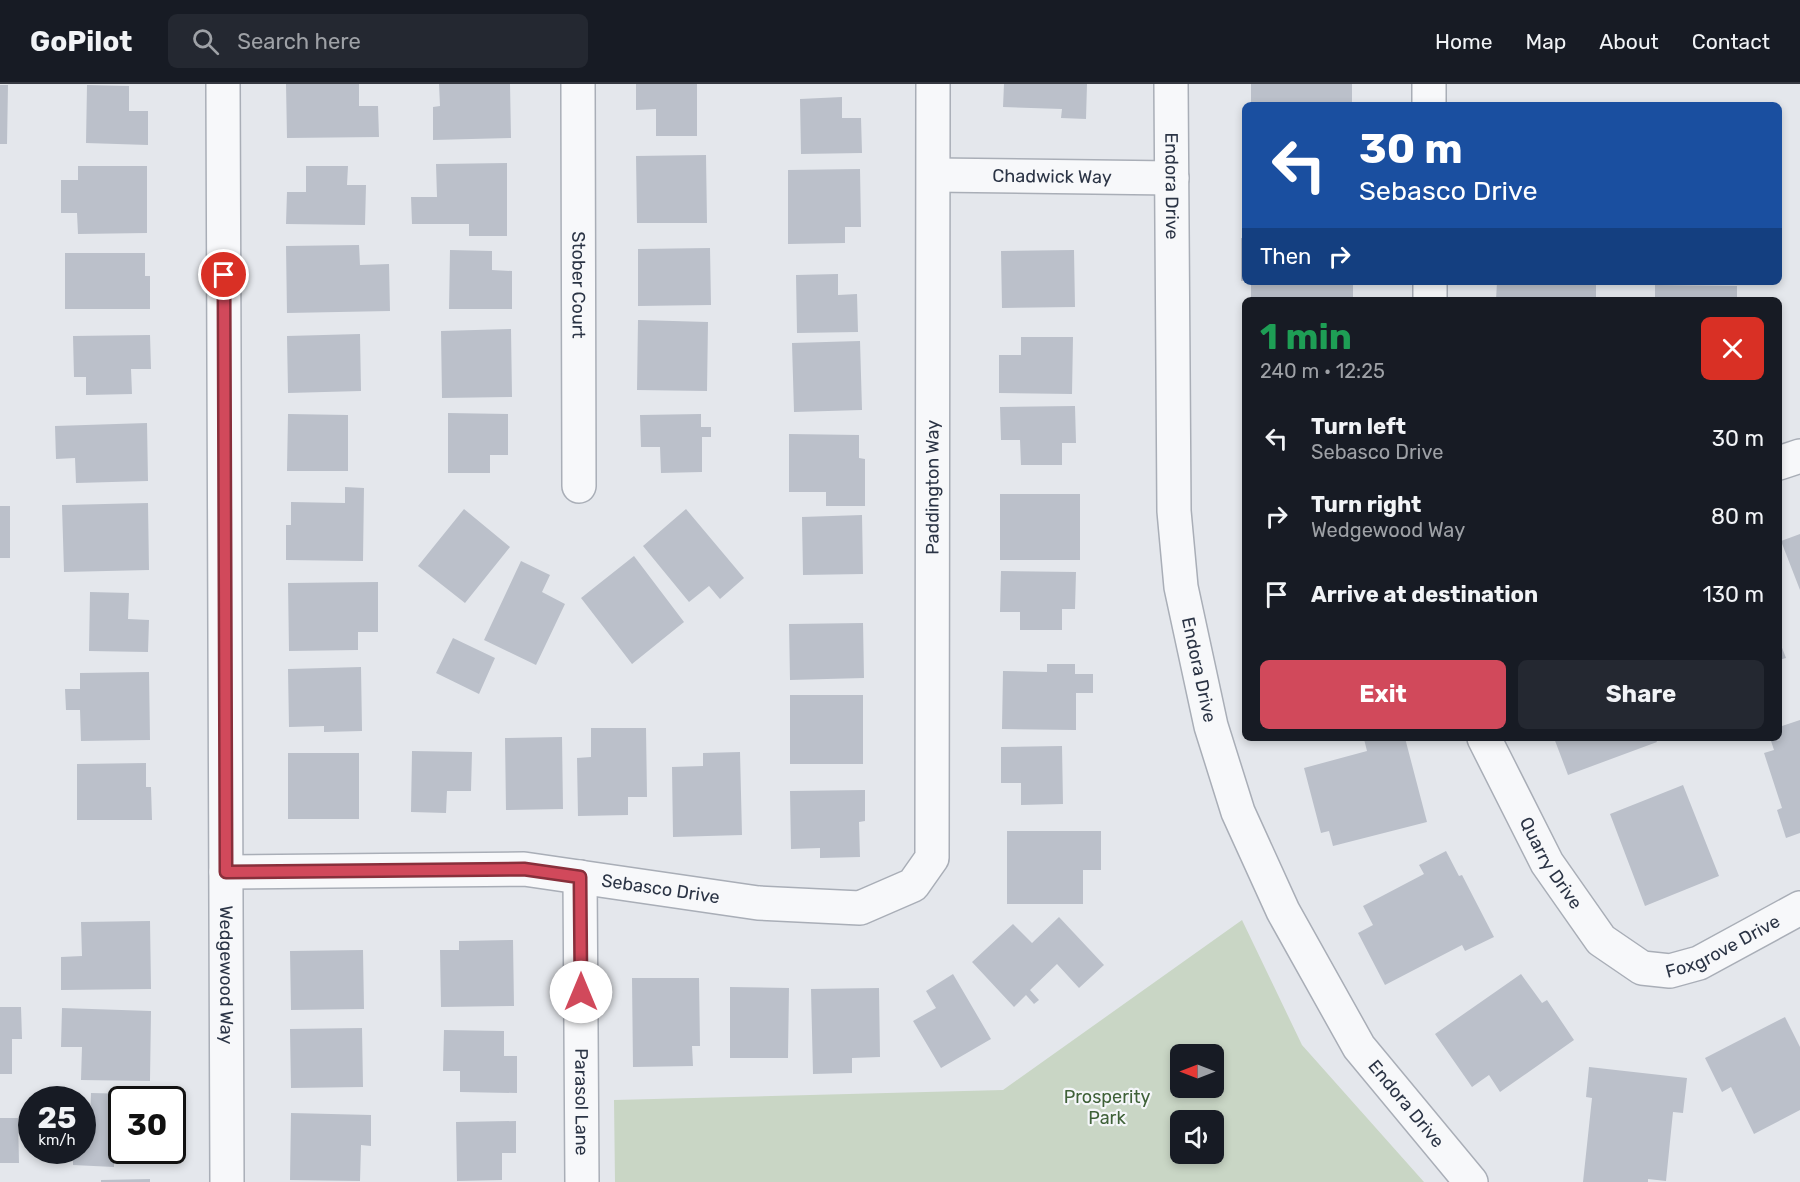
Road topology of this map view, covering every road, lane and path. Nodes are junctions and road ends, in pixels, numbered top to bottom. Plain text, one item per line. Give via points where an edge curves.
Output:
1 (223, 84) edge
2 (578, 84) edge
3 (933, 84) edge
4 (1171, 84) edge
5 (1429, 84) edge
6 (1429, 102) edge
7 (934, 176) junction
8 (1172, 178) junction
9 (1800, 456) edge
10 (1782, 462) edge
11 (579, 486) dead end
12 (1486, 741) edge
13 (226, 872) junction
14 (580, 877) junction
15 (913, 885) joint
16 (1800, 908) edge
17 (1642, 968) joint
18 (227, 1182) edge
19 (582, 1182) edge
20 (1471, 1182) edge

1 - 13 street, Wedgewood Way
2 - 11 street, Stober Court
3 - 7 street, Paddington Way
4 - 8 street, Endora Drive
5 - 6 street
7 - 8 street, Chadwick Way
7 - 15 street, Paddington Way via 932,858
8 - 20 street, Endora Drive via 1174,511 1181,587 1211,726 1238,812 1282,911 1359,1047
9 - 10 street
12 - 17 street, Quarry Drive via 1547,863 1601,940
13 - 14 street, Sebasco Drive via 524,869
13 - 18 street, Wedgewood Way
14 - 15 street, Sebasco Drive via 758,903 860,908
14 - 19 street, Parasol Lane
16 - 17 street, Foxgrove Drive via 1699,963 1670,971

